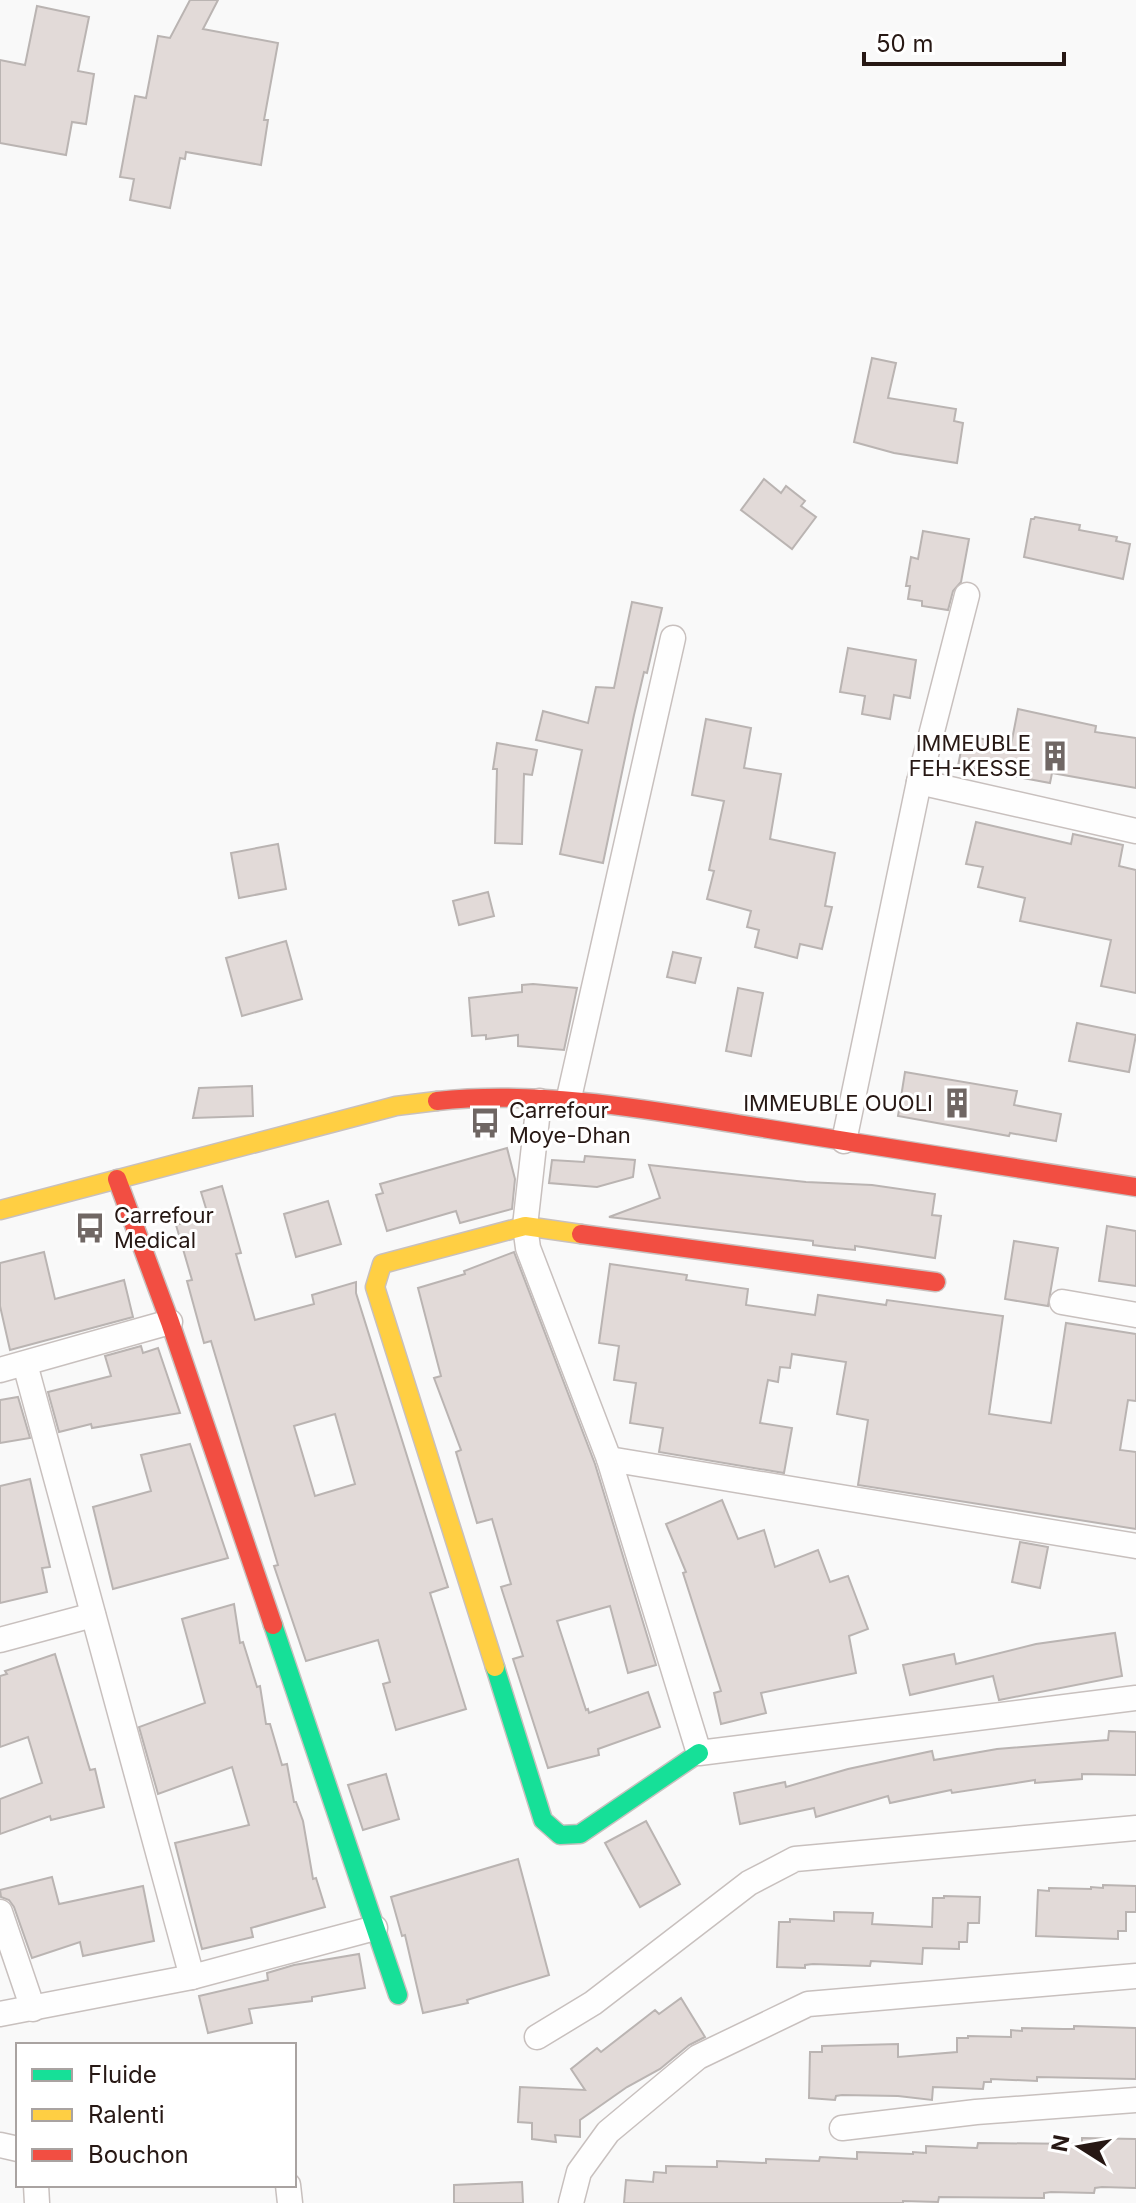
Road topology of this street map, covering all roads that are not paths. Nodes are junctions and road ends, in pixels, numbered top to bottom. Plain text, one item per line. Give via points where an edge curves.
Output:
1 (967, 595) dead end
2 (673, 638) dead end
3 (919, 782) junction
4 (1136, 831) edge
5 (539, 1101) junction
6 (568, 1102) junction
7 (844, 1141) junction
8 (117, 1179) junction
9 (1136, 1187) edge
10 (0, 1210) edge
11 (525, 1226) junction
12 (936, 1282) dead end
13 (1062, 1302) dead end
14 (1136, 1315) edge
15 (170, 1322) junction
16 (25, 1364) junction
17 (0, 1370) edge
18 (609, 1459) junction
19 (1136, 1546) edge
20 (93, 1615) junction
21 (0, 1640) edge
22 (1136, 1698) edge
23 (699, 1753) junction
24 (1136, 1828) edge
25 (0, 1912) edge
26 (375, 1928) junction
27 (1136, 1976) edge
28 (192, 1977) junction
29 (398, 1995) dead end
30 (33, 2009) junction
31 (0, 2014) edge
32 (537, 2037) dead end
33 (1136, 2100) edge
34 (842, 2128) dead end
35 (571, 2203) edge

1 - 3 street
2 - 6 street
3 - 4 street
3 - 7 street
5 - 6 street
5 - 8 street via 476,1097 396,1106
5 - 11 street
6 - 7 street
7 - 9 street
8 - 10 street
8 - 15 street
11 - 12 street
11 - 18 street via 528,1248
11 - 23 street via 382,1264 375,1287 543,1820 560,1835 580,1834
13 - 14 street
15 - 16 street
15 - 26 street
16 - 17 street
16 - 20 street
18 - 19 street
18 - 23 street
20 - 21 street
20 - 28 street
22 - 23 street
24 - 32 street via 795,1859 749,1883 593,2003
25 - 30 street
26 - 28 street
26 - 29 street
27 - 35 street via 808,2004 698,2057 608,2132 579,2172
28 - 30 street
30 - 31 street
33 - 34 street

